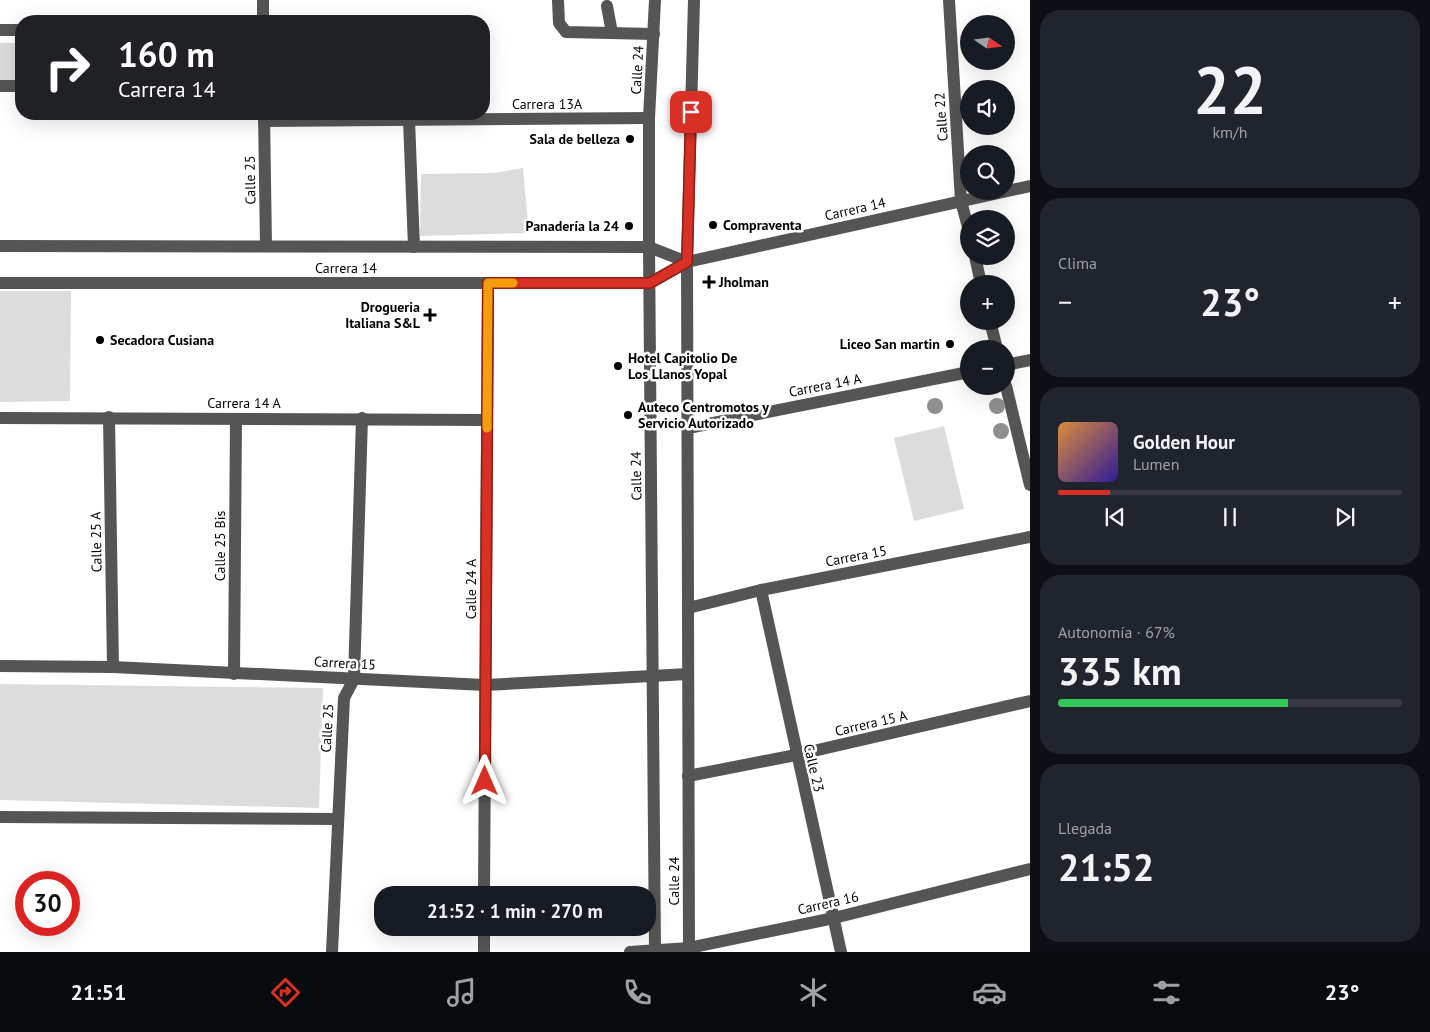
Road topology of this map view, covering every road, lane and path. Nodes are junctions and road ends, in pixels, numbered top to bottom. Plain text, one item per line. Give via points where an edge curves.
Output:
1 (263, 0) edge
2 (558, 0) edge
3 (655, 0) edge
4 (694, 0) edge
5 (949, 0) edge
6 (607, 6) dead end
7 (263, 15) edge
8 (0, 30) edge
9 (15, 30) edge
10 (612, 33) junction
11 (654, 34) junction
12 (0, 86) edge
13 (15, 86) edge
14 (649, 118) junction
15 (490, 119) edge
16 (264, 120) edge
17 (409, 120) edge
18 (1030, 186) edge
19 (961, 201) junction
20 (963, 210) edge
21 (0, 246) edge
22 (266, 246) junction
23 (414, 246) junction
24 (649, 246) junction
25 (687, 262) junction
26 (0, 283) edge
27 (488, 283) junction
28 (650, 283) junction
29 (1030, 360) edge
30 (1015, 363) edge
31 (960, 374) edge
32 (1008, 395) edge
33 (109, 417) junction
34 (0, 418) edge
35 (362, 418) junction
36 (236, 419) junction
37 (487, 420) junction
38 (688, 428) junction
39 (1030, 485) edge
40 (1030, 537) edge
41 (761, 590) junction
42 (688, 608) junction
43 (0, 666) edge
44 (114, 667) junction
45 (234, 674) junction
46 (688, 674) junction
47 (653, 676) junction
48 (354, 679) junction
49 (485, 685) junction
50 (1030, 701) edge
51 (796, 756) junction
52 (688, 776) junction
53 (0, 817) edge
54 (338, 819) junction
55 (1030, 870) edge
56 (484, 886) edge
57 (834, 918) junction
58 (484, 936) edge
59 (689, 950) edge
60 (332, 952) edge
61 (484, 952) edge
62 (630, 952) edge
63 (656, 952) edge
64 (841, 952) edge

1 - 7 street
2 - 10 street via 559,23 566,32
3 - 11 street, Calle 24
4 - 25 street, Calle 24
5 - 19 street, Calle 22
6 - 10 street
8 - 9 street
10 - 11 street
11 - 14 street, Calle 24
12 - 13 street
14 - 15 street, Carrera 13A
14 - 24 street, Calle 24
16 - 22 street, Calle 25
17 - 23 street
18 - 19 street, Carrera 14
19 - 20 street, Calle 22
19 - 25 street, Carrera 14
21 - 22 street, Carrera 14
22 - 23 street, Carrera 14
23 - 24 street, Carrera 14
24 - 25 street, Carrera 14
24 - 28 street, Calle 24
25 - 28 street, Carrera 14
25 - 38 street, Calle 24
26 - 27 street, Carrera 14
27 - 28 street, Carrera 14
27 - 37 street, Calle 24 A
28 - 47 street, Calle 24
29 - 30 street
31 - 38 street, Carrera 14 A
32 - 39 street
33 - 34 street, Carrera 14 A
33 - 36 street, Carrera 14 A
33 - 44 street, Calle 25 A
35 - 36 street, Carrera 14 A
35 - 37 street, Carrera 14 A
35 - 48 street, Calle 25
36 - 45 street, Calle 25 Bis
37 - 49 street, Calle 24 A
38 - 42 street, Calle 24
40 - 41 street, Carrera 15
41 - 42 street, Carrera 15
41 - 51 street, Calle 23
42 - 46 street, Calle 24
43 - 44 street, Carrera 15
44 - 45 street, Carrera 15
45 - 48 street, Carrera 15
46 - 47 street, Carrera 15
46 - 52 street, Calle 24
47 - 49 street, Carrera 15
47 - 63 street, Calle 24
48 - 49 street, Carrera 15
48 - 54 street, Calle 25 via 344,698
49 - 56 street, Calle 24 A
50 - 51 street, Carrera 15 A
51 - 52 street, Carrera 15 A
51 - 57 street, Calle 23
52 - 59 street, Calle 24
53 - 54 street
54 - 60 street, Calle 25
55 - 57 street, Carrera 16
57 - 59 street, Carrera 16
57 - 64 street, Calle 23
58 - 61 street
59 - 63 street, Carrera 16
62 - 63 street, Carrera 16

